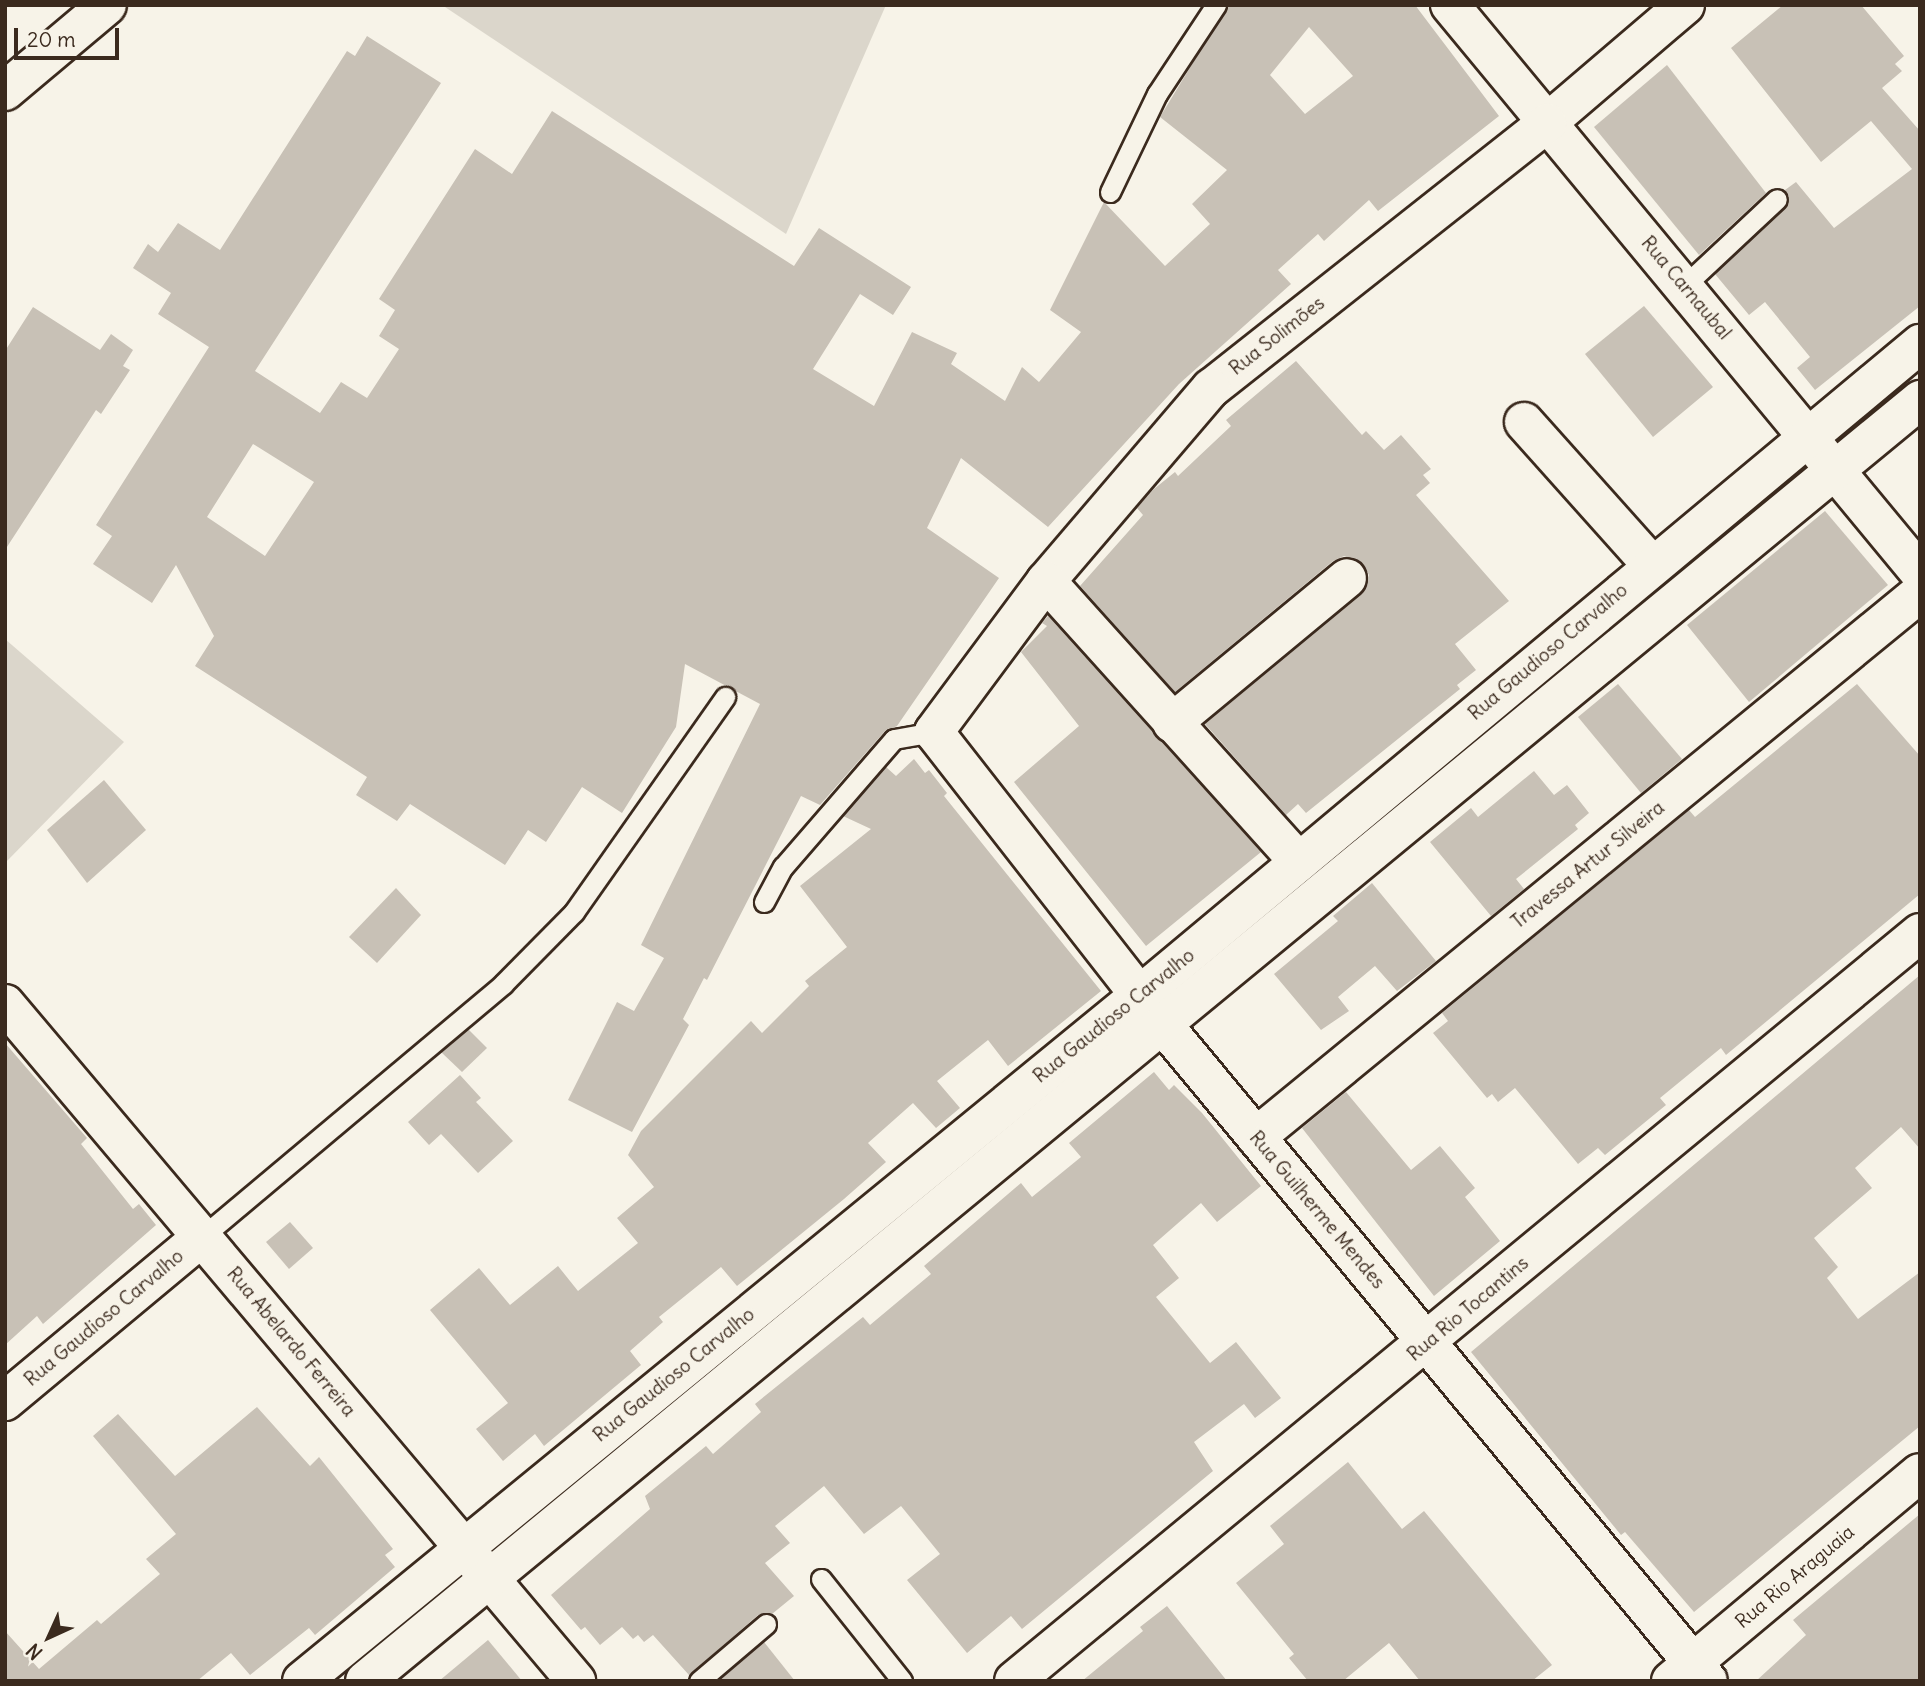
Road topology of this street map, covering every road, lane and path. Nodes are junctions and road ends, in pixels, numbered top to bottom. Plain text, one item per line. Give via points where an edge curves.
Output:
1 (107, 5) edge
2 (1216, 5) edge
3 (1450, 5) edge
4 (1685, 5) edge
5 (5, 91) edge
6 (1547, 123) junction
7 (1110, 192) dead end
8 (1777, 199) dead end
9 (1684, 286) junction
10 (1920, 344) edge
11 (1920, 400) edge
12 (1524, 422) dead end
13 (1807, 434) junction
14 (1835, 468) junction
15 (1651, 565) junction
16 (1920, 573) edge
17 (1348, 578) dead end
18 (1046, 581) junction
19 (1920, 593) edge
20 (725, 697) dead end
21 (1172, 723) junction
22 (934, 732) junction
23 (1299, 862) junction
24 (764, 902) dead end
25 (1920, 933) edge
26 (1141, 995) junction
27 (5, 1004) edge
28 (1164, 1026) junction
29 (1256, 1137) junction
30 (203, 1236) junction
31 (1428, 1342) junction
32 (5, 1401) edge
33 (1920, 1473) edge
34 (463, 1547) junction
35 (489, 1577) junction
36 (821, 1579) dead end
37 (766, 1624) dead end
38 (1691, 1675) edge
39 (302, 1681) edge
40 (365, 1681) edge
41 (576, 1681) edge
42 (699, 1681) edge
43 (902, 1681) edge
44 (1014, 1681) edge

1 - 5 street
2 - 7 lane via 1157,94
3 - 6 street, Rua Carnaubal
4 - 6 street, Rua Solimões
6 - 9 street, Rua Carnaubal
6 - 18 street, Rua Solimões via 1210,388
8 - 9 lane
9 - 13 street, Rua Carnaubal
10 - 13 street, Rua Gaudioso Carvalho
11 - 14 street, Rua Gaudioso Carvalho
12 - 15 street
13 - 14 street, Rua Carnaubal
13 - 15 street, Rua Gaudioso Carvalho
14 - 16 street, Rua Carnaubal
14 - 28 street, Rua Gaudioso Carvalho
15 - 23 street, Rua Gaudioso Carvalho
17 - 21 street
18 - 21 street
18 - 22 street, Rua Solimões
19 - 29 street, Travessa Artur Silveira
20 - 30 lane via 574,912 503,984
21 - 23 street
22 - 24 lane via 894,739 783,867
22 - 26 street, Rua Guilherme Mendes
23 - 26 street, Rua Gaudioso Carvalho
25 - 31 street, Rua Rio Tocantins
26 - 28 street, Rua Guilherme Mendes
26 - 34 street, Rua Gaudioso Carvalho
27 - 30 street, Rua Abelardo Ferreira
28 - 29 street, Rua Guilherme Mendes
28 - 35 street, Rua Gaudioso Carvalho
29 - 31 street, Rua Guilherme Mendes
30 - 32 street, Rua Gaudioso Carvalho
30 - 34 street, Rua Abelardo Ferreira
31 - 38 street, Rua Guilherme Mendes
31 - 44 street, Rua Rio Tocantins
33 - 38 street, Rua Rio Araguaia
34 - 35 street, Rua Abelardo Ferreira
34 - 39 street, Rua Gaudioso Carvalho
35 - 40 street, Rua Gaudioso Carvalho
35 - 41 street, Rua Abelardo Ferreira
36 - 43 lane
37 - 42 lane

